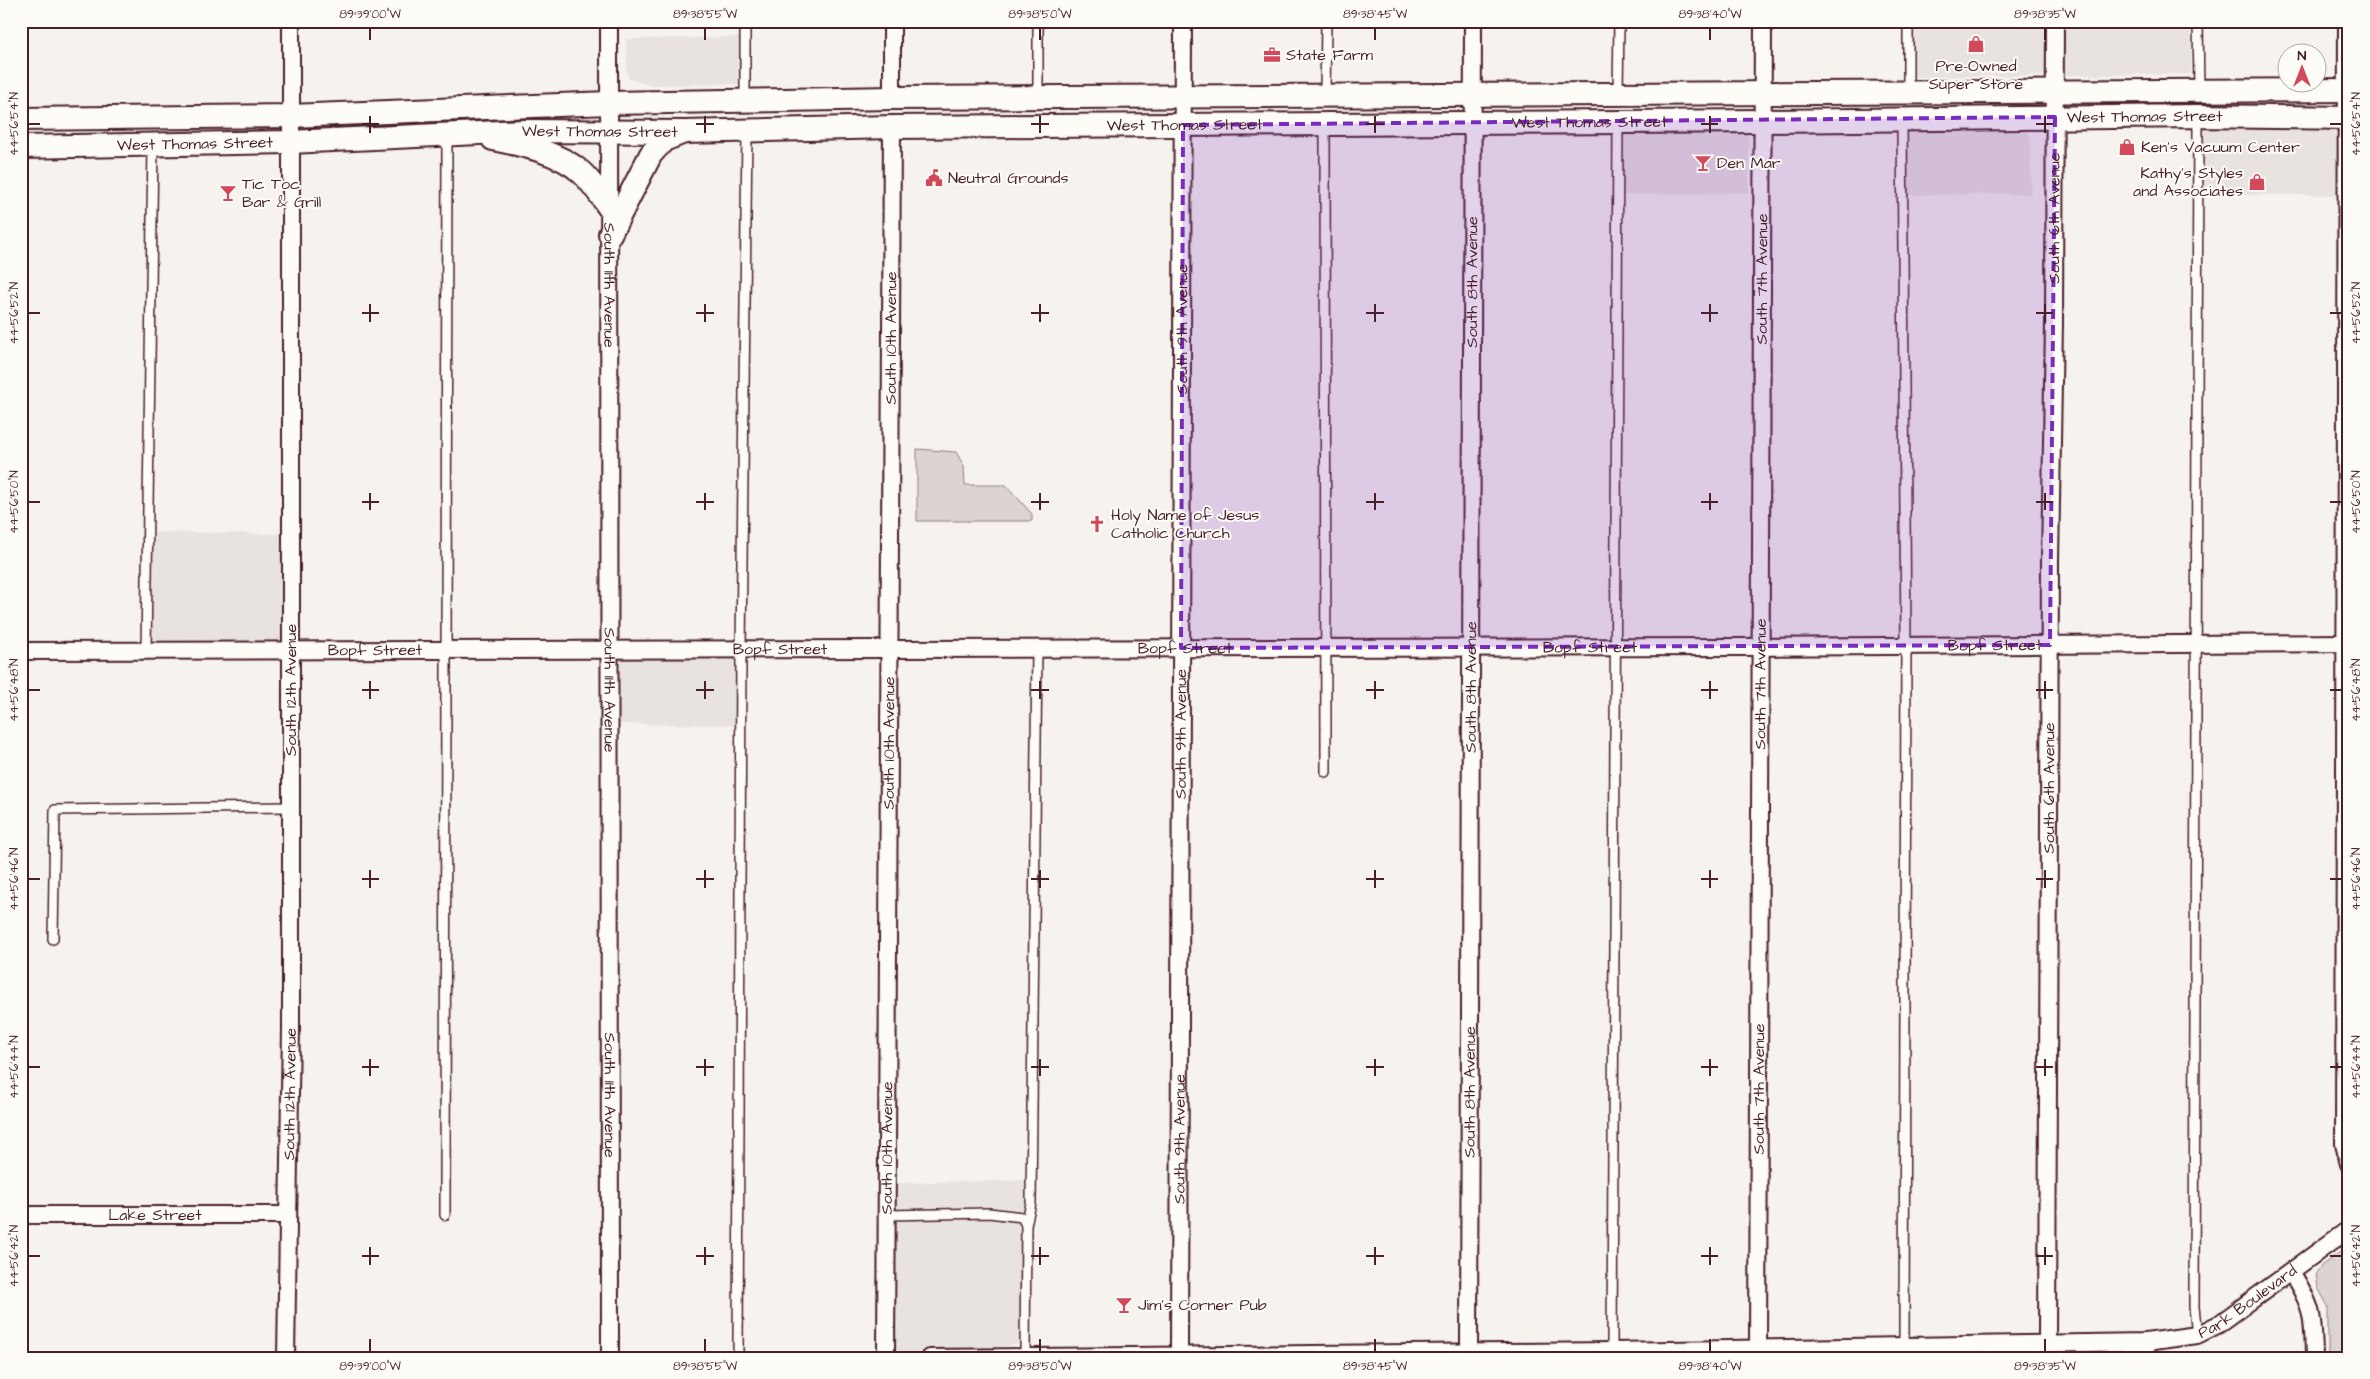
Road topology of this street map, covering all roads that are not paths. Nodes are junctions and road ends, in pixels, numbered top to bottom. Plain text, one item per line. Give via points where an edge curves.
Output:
1 (291, 21) edge
2 (609, 21) edge
3 (746, 21) edge
4 (892, 21) edge
5 (1038, 21) edge
6 (1183, 21) edge
7 (1326, 21) edge
8 (1473, 21) edge
9 (1619, 21) edge
10 (1763, 21) edge
11 (1908, 21) edge
12 (2055, 21) edge
13 (2198, 21) edge
14 (2347, 21) edge
15 (2199, 90) junction
16 (2348, 90) edge
17 (2055, 92) junction
18 (1763, 93) junction
19 (1908, 93) junction
20 (1618, 94) junction
21 (1473, 95) junction
22 (1183, 96) junction
23 (1325, 96) junction
24 (1038, 97) junction
25 (892, 98) junction
26 (745, 102) junction
27 (609, 103) junction
28 (290, 116) junction
29 (2198, 116) junction
30 (2055, 117) junction
31 (2348, 118) edge
32 (21, 119) edge
33 (1902, 120) junction
34 (1618, 121) junction
35 (1763, 122) junction
36 (1473, 123) junction
37 (1183, 125) junction
38 (1325, 125) junction
39 (892, 127) junction
40 (747, 131) junction
41 (609, 132) junction
42 (685, 132) junction
43 (457, 134) junction
44 (290, 142) junction
45 (153, 145) junction
46 (21, 147) edge
47 (610, 209) junction
48 (610, 234) junction
49 (2347, 643) edge
50 (2195, 644) junction
51 (2050, 645) junction
52 (1906, 646) junction
53 (1326, 647) junction
54 (1472, 647) junction
55 (1616, 647) junction
56 (1762, 647) junction
57 (1181, 648) junction
58 (890, 649) junction
59 (1037, 649) junction
60 (446, 650) junction
61 (610, 650) junction
62 (741, 650) junction
63 (21, 651) edge
64 (146, 651) junction
65 (292, 651) junction
66 (1326, 772) dead end
67 (291, 807) junction
68 (54, 939) dead end
69 (2349, 1164) edge
70 (21, 1215) edge
71 (288, 1215) junction
72 (445, 1215) dead end
73 (887, 1215) junction
74 (1026, 1225) junction
75 (2349, 1229) edge
76 (2291, 1272) junction
77 (2197, 1335) junction
78 (2047, 1344) junction
79 (1904, 1346) junction
80 (1758, 1348) junction
81 (2146, 1350) edge
82 (1612, 1351) junction
83 (1469, 1352) junction
84 (1179, 1355) junction
85 (1515, 1355) edge
86 (1025, 1357) edge
87 (286, 1358) edge
88 (610, 1358) edge
89 (738, 1358) edge
90 (886, 1358) edge
91 (930, 1358) edge
92 (2314, 1358) edge

1 - 28 street, South 12th Avenue
2 - 27 street, South 11th Avenue
3 - 26 lane
4 - 25 street
5 - 24 lane
6 - 22 street, South 9th Avenue
7 - 23 lane
8 - 21 street, South 8th Avenue
9 - 20 lane
10 - 18 street, South 7th Avenue
11 - 19 lane
12 - 17 street, South 6th Avenue
13 - 15 lane
14 - 16 street
15 - 16 main road, West Thomas Street
15 - 17 main road, West Thomas Street
16 - 31 street
17 - 19 main road, West Thomas Street
17 - 30 street, South 6th Avenue
18 - 19 main road, West Thomas Street
18 - 20 main road, West Thomas Street
18 - 35 street, South 7th Avenue
20 - 21 main road, West Thomas Street
21 - 23 main road, West Thomas Street
21 - 36 street, South 8th Avenue
22 - 23 main road, West Thomas Street
22 - 24 main road, West Thomas Street
22 - 37 street, South 9th Avenue
24 - 25 main road, West Thomas Street
25 - 26 main road, West Thomas Street
26 - 27 main road, West Thomas Street
27 - 28 main road, West Thomas Street
27 - 41 street, South 11th Avenue
28 - 32 main road, West Thomas Street
28 - 44 street, South 12th Avenue
29 - 30 main road, West Thomas Street
29 - 31 main road, West Thomas Street
29 - 50 lane
30 - 33 main road, West Thomas Street
30 - 51 street, South 6th Avenue
31 - 49 street
33 - 35 main road, West Thomas Street
33 - 52 lane
34 - 35 main road, West Thomas Street
34 - 36 main road, West Thomas Street
34 - 55 lane
35 - 56 street, South 7th Avenue
36 - 38 main road, West Thomas Street
36 - 54 street, South 8th Avenue
37 - 38 main road, West Thomas Street
37 - 39 main road, West Thomas Street
37 - 57 street, South 9th Avenue
38 - 53 lane
39 - 40 main road, West Thomas Street
39 - 58 street, South 10th Avenue
40 - 42 main road, West Thomas Street
40 - 62 lane
41 - 42 main road, West Thomas Street
41 - 43 main road, West Thomas Street
41 - 47 street, South 11th Avenue
42 - 48 main road via 664,140 651,154
43 - 44 main road, West Thomas Street
43 - 47 main road via 530,149 566,162 585,176
43 - 60 lane
44 - 45 main road, West Thomas Street
44 - 65 street, South 12th Avenue
45 - 46 main road, West Thomas Street
45 - 64 lane
47 - 48 street, South 11th Avenue
48 - 61 street, South 11th Avenue
49 - 50 street, Bopf Street
49 - 69 street via 2344,1144
50 - 51 street, Bopf Street
50 - 77 lane via 2194,1307
51 - 52 street, Bopf Street
51 - 78 street, South 6th Avenue
52 - 56 street, Bopf Street
52 - 79 lane
53 - 54 street, Bopf Street
53 - 57 street, Bopf Street
53 - 66 lane
54 - 55 street, Bopf Street
54 - 83 street, South 8th Avenue
55 - 56 street, Bopf Street
55 - 82 lane
56 - 80 street, South 7th Avenue
57 - 59 street, Bopf Street
57 - 84 street, South 9th Avenue
58 - 59 street, Bopf Street
58 - 62 street, Bopf Street
58 - 73 street, South 10th Avenue
59 - 74 lane via 1031,1203
60 - 61 street, Bopf Street
60 - 65 street, Bopf Street
60 - 72 lane
61 - 62 street, Bopf Street
61 - 88 street, South 11th Avenue
62 - 89 lane
63 - 64 street, Bopf Street
64 - 65 street, Bopf Street
65 - 67 street, South 12th Avenue
67 - 68 lane via 55,810
67 - 71 street, South 12th Avenue
70 - 71 street, Lake Street
71 - 87 street, South 12th Avenue
73 - 74 lane via 989,1213 1022,1217
73 - 90 street, South 10th Avenue
74 - 86 lane
75 - 76 street, Park Boulevard
76 - 77 street, Park Boulevard via 2219,1324
76 - 92 street via 2311,1308
77 - 81 street, Park Boulevard
78 - 79 street, Park Boulevard
78 - 81 street, Park Boulevard
79 - 80 street, Park Boulevard
80 - 82 street, Park Boulevard
82 - 85 street, Park Boulevard
83 - 84 street, Park Boulevard
83 - 85 street, Park Boulevard
84 - 86 street, Park Boulevard
86 - 91 street, Park Boulevard

